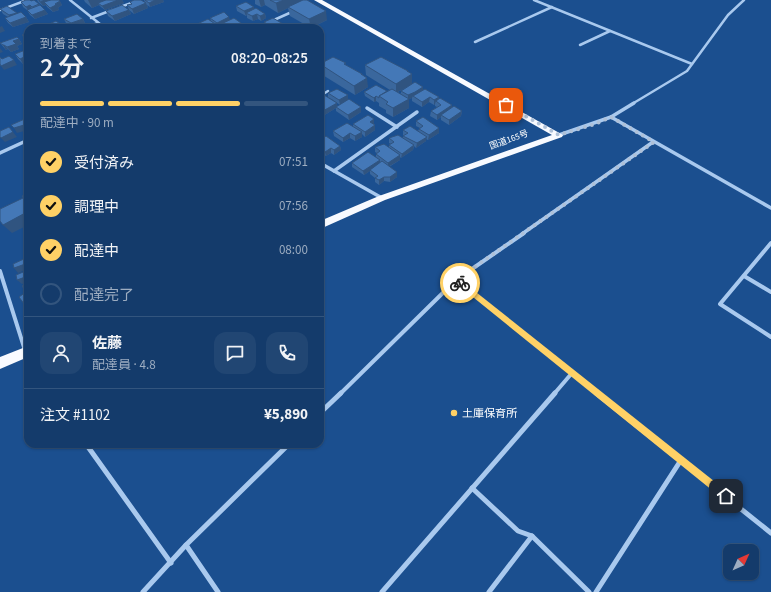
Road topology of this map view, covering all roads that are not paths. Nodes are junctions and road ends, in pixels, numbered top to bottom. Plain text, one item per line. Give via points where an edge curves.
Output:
1 (27, 0) edge
2 (70, 0) edge
3 (140, 0) edge
4 (534, 0) edge
5 (744, 0) edge
6 (315, 1) edge
7 (552, 7) junction
8 (297, 9) edge
9 (0, 10) edge
10 (91, 18) junction
11 (98, 23) edge
12 (265, 24) edge
13 (610, 31) junction
14 (476, 42) dead end
15 (580, 45) dead end
16 (692, 64) junction
17 (328, 91) edge
18 (324, 94) edge
19 (367, 108) dead end
20 (417, 112) dead end
21 (611, 117) junction
22 (397, 127) junction
23 (559, 135) junction
24 (24, 142) edge
25 (654, 142) junction
26 (0, 153) edge
27 (324, 165) edge
28 (334, 171) junction
29 (382, 198) junction
30 (771, 208) edge
31 (324, 223) edge
32 (770, 246) edge
33 (0, 271) edge
34 (744, 276) junction
35 (456, 280) junction
36 (771, 292) edge
37 (771, 337) edge
38 (24, 346) edge
39 (24, 356) edge
40 (0, 363) edge
41 (572, 373) junction
42 (324, 409) edge
43 (89, 448) edge
44 (285, 448) edge
45 (680, 460) junction
46 (472, 488) junction
47 (771, 533) edge
48 (532, 536) junction
49 (186, 545) junction
50 (171, 563) junction
51 (143, 592) edge
52 (218, 592) edge
53 (382, 592) edge
54 (489, 592) edge
55 (589, 592) edge
56 (596, 592) edge

1 - 9 street
2 - 10 street
3 - 10 street
4 - 7 street
5 - 16 street via 724,20
6 - 23 highway, 国道165号
7 - 13 street
7 - 14 street
8 - 12 street
10 - 11 street
13 - 15 street
13 - 16 street
16 - 21 street via 679,77
17 - 18 street
19 - 22 street
20 - 22 street
21 - 23 street
21 - 25 street
22 - 28 street
23 - 29 highway, 国道165号
24 - 26 street
25 - 30 street
25 - 35 street
27 - 28 street
28 - 29 street
29 - 31 highway, 国道165号
32 - 34 street
33 - 38 street
34 - 36 street
34 - 37 street via 720,304
35 - 41 street
35 - 42 street
39 - 40 highway
41 - 45 street
41 - 46 street
43 - 50 street
44 - 49 street
45 - 47 street
45 - 56 street
46 - 48 street via 518,531
46 - 53 street
48 - 54 street
48 - 55 street
49 - 50 street
49 - 52 street
50 - 51 street

